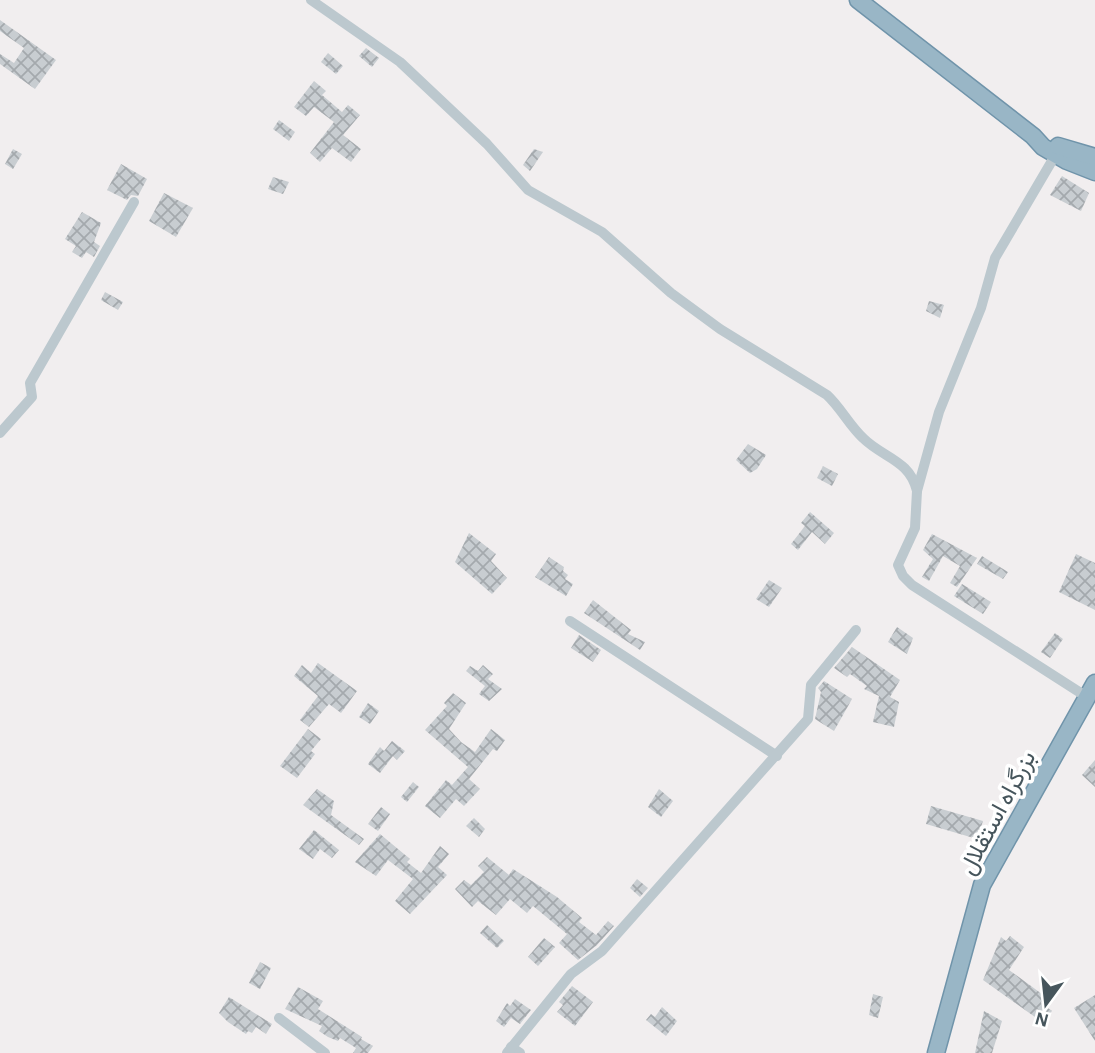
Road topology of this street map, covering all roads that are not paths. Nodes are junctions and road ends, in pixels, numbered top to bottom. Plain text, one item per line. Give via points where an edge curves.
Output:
1 (311, 0) edge
2 (858, 0) edge
3 (1033, 136) junction
4 (1056, 154) junction
5 (1095, 157) edge
6 (1095, 171) edge
7 (134, 202) dead end
8 (0, 433) edge
9 (917, 491) junction
10 (570, 621) dead end
11 (856, 630) dead end
12 (1091, 690) edge
13 (777, 756) junction
14 (279, 1018) dead end
15 (513, 1051) edge
16 (325, 1053) edge
17 (936, 1053) edge

1 - 9 street via 400,62 487,144 528,190 602,232 720,329 827,395 863,438 904,465 914,476
2 - 3 highway
3 - 4 highway
3 - 5 highway
4 - 6 highway
4 - 9 street via 995,258 981,309 939,412
5 - 6 highway
7 - 8 street via 30,383 33,397
9 - 12 street via 915,528 898,565 903,576
10 - 13 street
11 - 13 street via 811,685 808,719
12 - 17 highway, بزرگراه استقلال via 982,885
13 - 15 street via 602,951 571,974
14 - 16 street

